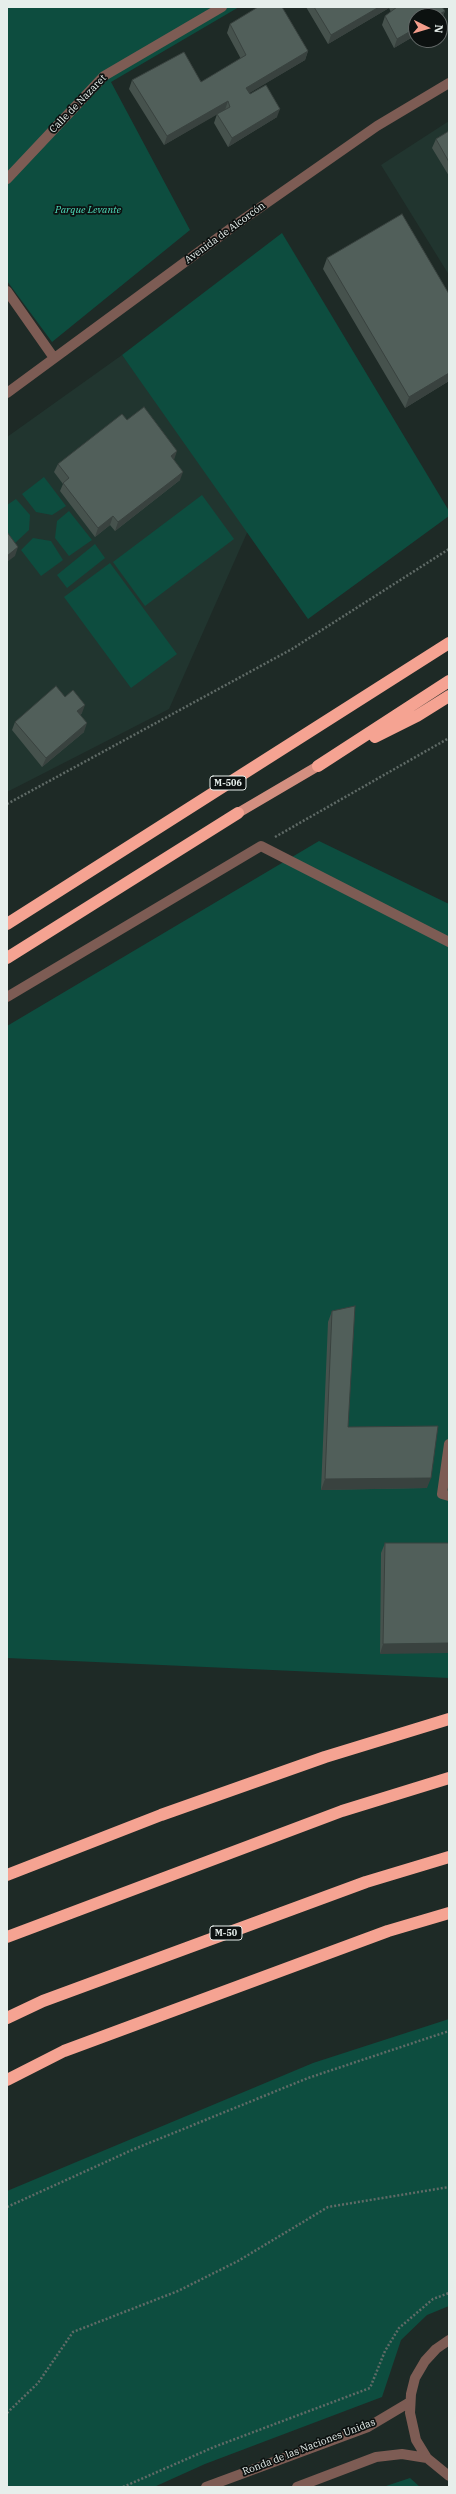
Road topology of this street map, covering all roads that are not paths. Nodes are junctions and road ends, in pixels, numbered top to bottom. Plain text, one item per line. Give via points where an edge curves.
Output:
1 (222, 7) edge
2 (449, 83) edge
3 (7, 179) edge
4 (7, 291) edge
5 (54, 358) junction
6 (7, 394) edge
7 (449, 642) edge
8 (449, 681) edge
9 (449, 696) edge
10 (318, 766) junction
11 (238, 813) joint
12 (7, 924) edge
13 (449, 942) edge
14 (7, 958) edge
15 (7, 997) edge
16 (449, 1444) edge
17 (449, 1496) edge
18 (449, 1719) edge
19 (449, 1778) edge
20 (449, 1857) edge
21 (7, 1875) edge
22 (449, 1913) edge
23 (7, 1937) edge
24 (7, 2018) edge
25 (7, 2080) edge
26 (449, 2340) edge
27 (410, 2402) junction
28 (427, 2458) junction
29 (449, 2476) edge
30 (206, 2487) edge
31 (297, 2487) edge

1 - 3 street, Calle de Nazaret via 104,76
2 - 5 street, Avenida de Alcorcón via 377,126 282,192
4 - 5 street
5 - 6 street, Avenida de Alcorcón
7 - 12 highway, M-506
8 - 10 highway
9 - 10 highway via 416,716
10 - 11 main road
11 - 14 highway
13 - 15 street via 261,846
16 - 17 street via 442,1494
18 - 21 highway via 318,1760 161,1815
19 - 23 highway via 342,1811
20 - 24 highway, M-50 via 366,1882 43,2001
22 - 25 highway via 388,1931 64,2051
26 - 27 street via 425,2361 415,2378
27 - 28 street via 416,2440
27 - 30 street, Ronda de las Naciones Unidas via 368,2427
28 - 29 street
28 - 31 street via 402,2454 376,2457

